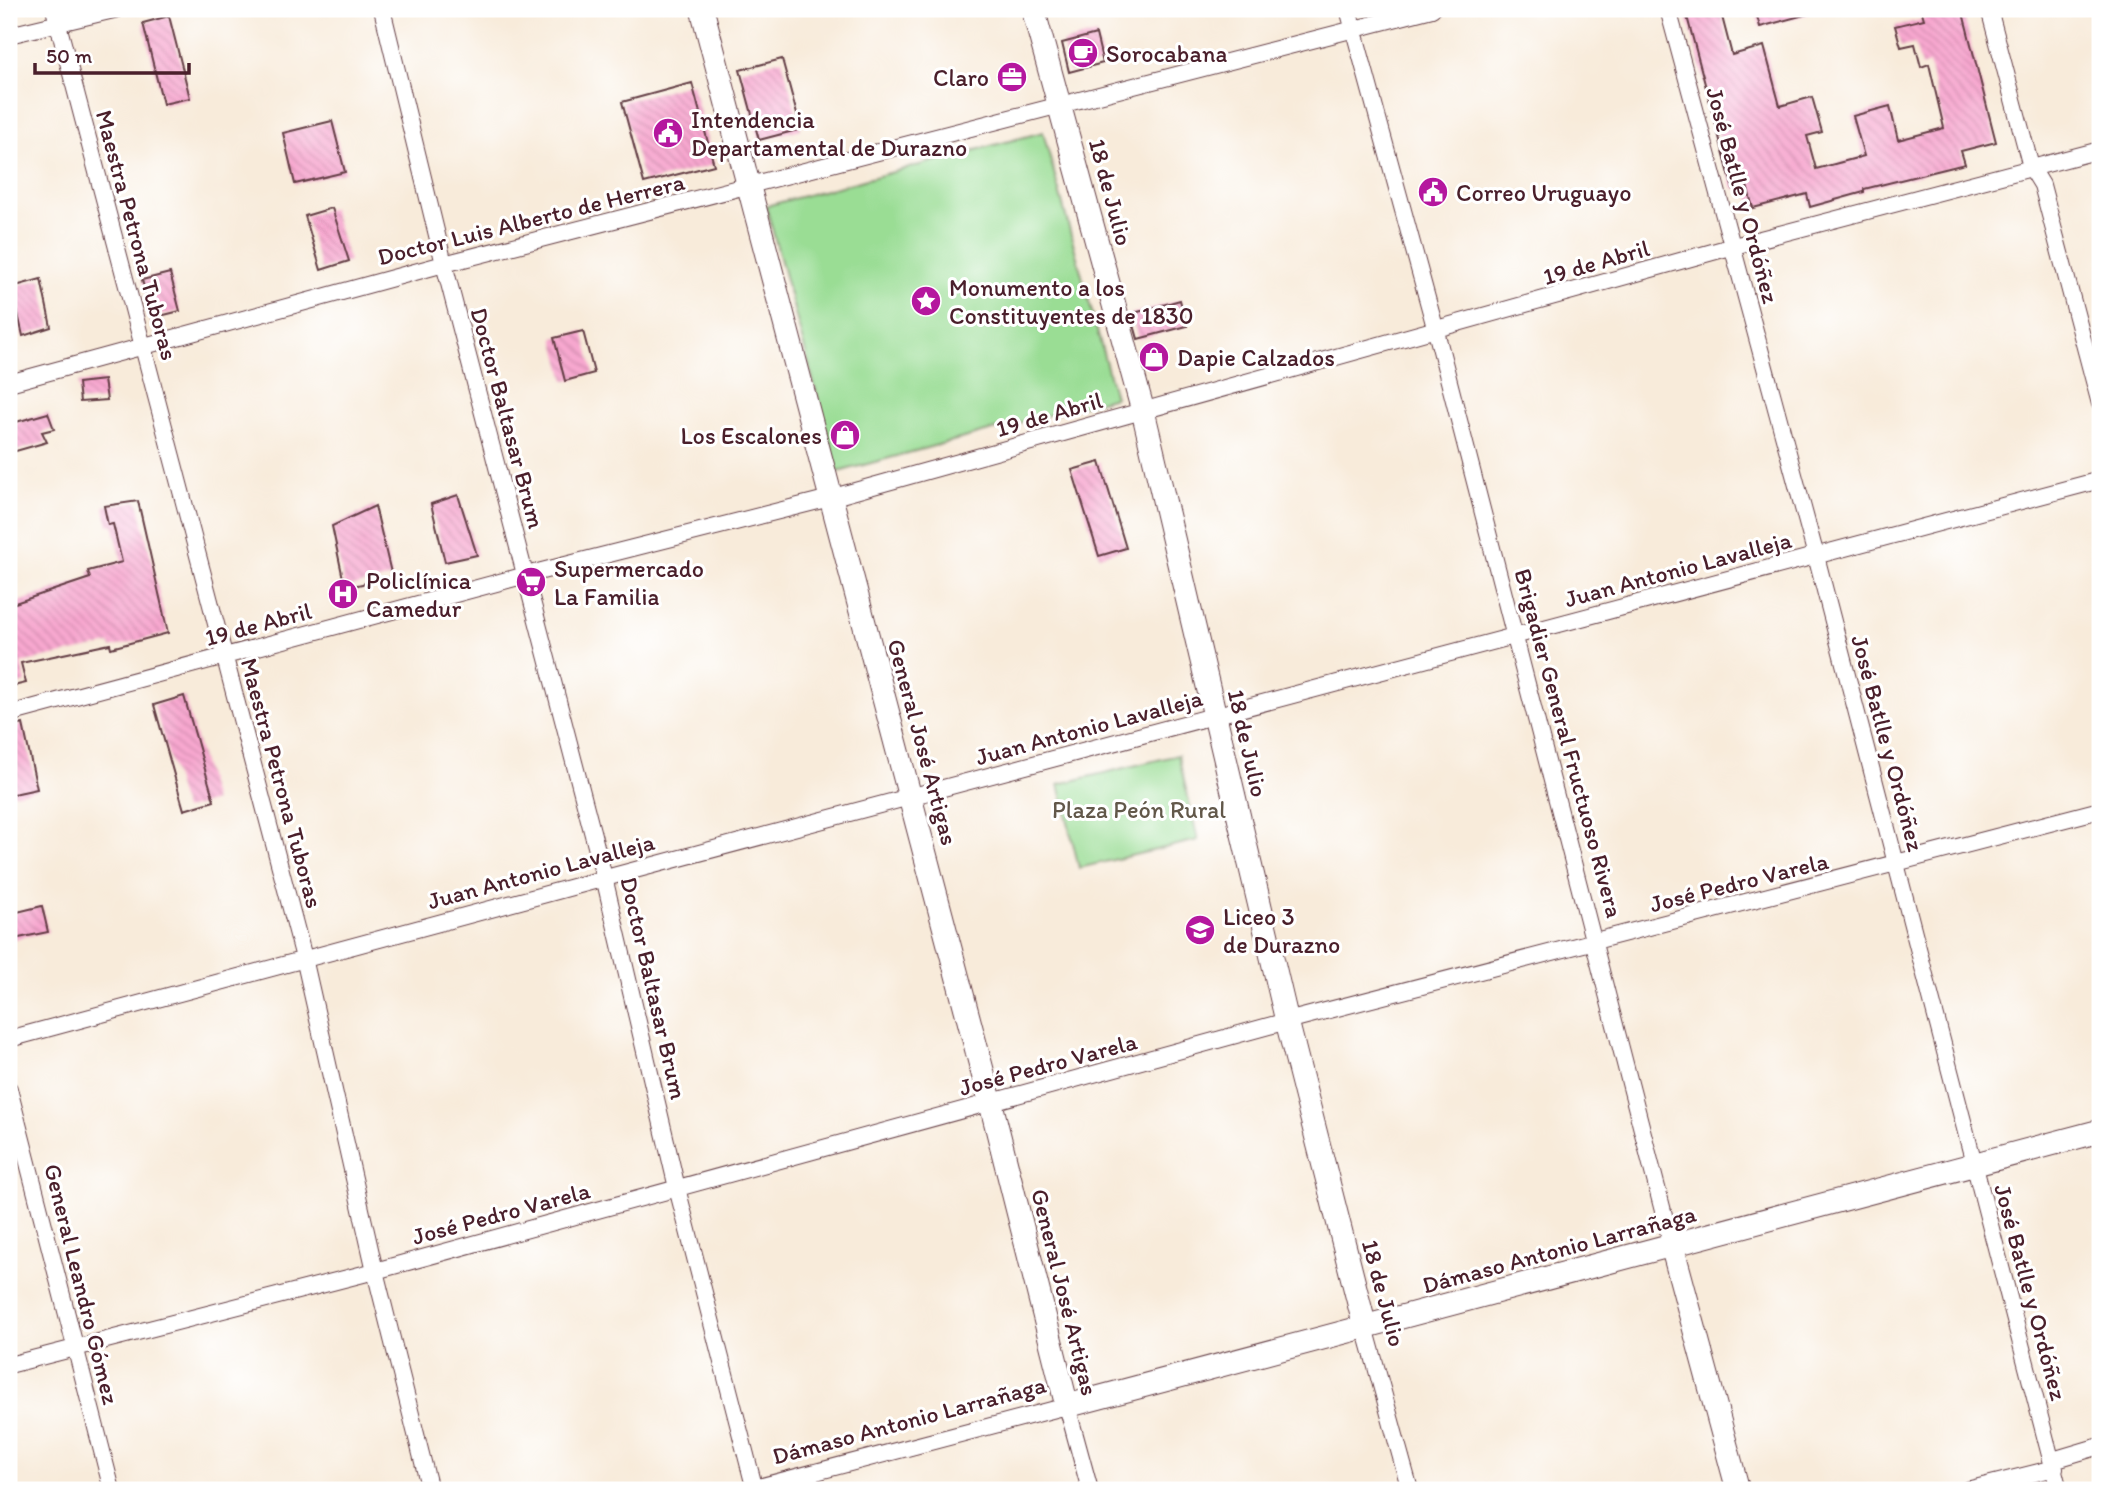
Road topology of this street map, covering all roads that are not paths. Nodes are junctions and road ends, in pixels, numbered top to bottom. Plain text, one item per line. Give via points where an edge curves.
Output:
1 (118, 9) edge
2 (382, 9) edge
3 (702, 9) edge
4 (1033, 9) edge
5 (1348, 9) edge
6 (1432, 9) edge
7 (1668, 9) edge
8 (1989, 9) edge
9 (56, 16) edge
10 (1354, 31) junction
11 (9, 35) edge
12 (1060, 104) junction
13 (2100, 149) edge
14 (2031, 167) junction
15 (749, 187) junction
16 (1734, 246) junction
17 (444, 264) junction
18 (1436, 331) junction
19 (142, 347) junction
20 (9, 383) edge
21 (2100, 404) edge
22 (1143, 411) junction
23 (2100, 480) edge
24 (830, 498) junction
25 (1816, 556) junction
26 (526, 575) junction
27 (1514, 636) junction
28 (225, 656) junction
29 (9, 714) edge
30 (1214, 717) junction
31 (911, 799) junction
32 (2100, 810) edge
33 (1896, 865) junction
34 (604, 877) junction
35 (1595, 943) junction
36 (304, 958) junction
37 (1287, 1021) junction
38 (9, 1039) edge
39 (9, 1089) edge
40 (991, 1104) junction
41 (2100, 1131) edge
42 (1974, 1165) junction
43 (677, 1188) junction
44 (1672, 1247) junction
45 (375, 1271) junction
46 (1366, 1327) junction
47 (75, 1348) junction
48 (9, 1365) edge
49 (1067, 1406) junction
50 (2100, 1446) edge
51 (2054, 1464) junction
52 (112, 1490) edge
53 (430, 1490) edge
54 (752, 1490) edge
55 (1090, 1490) edge
56 (1410, 1490) edge
57 (1738, 1490) edge
58 (1967, 1490) edge
59 (2059, 1490) edge

1 - 9 street
2 - 17 street, Doctor Baltasar Brum
3 - 15 street, General José Artigas
4 - 12 street, 18 de Julio
5 - 10 street, Brigadier General Fructuoso Rivera
6 - 10 street, Doctor Luis Alberto de Herrera
7 - 16 street, José Batlle y Ordóñez
8 - 14 street
9 - 11 street
9 - 19 street, Maestra Petrona Tuboras
10 - 12 street, Doctor Luis Alberto de Herrera
10 - 18 street, Brigadier General Fructuoso Rivera
12 - 15 street, Doctor Luis Alberto de Herrera
12 - 22 street, 18 de Julio
13 - 14 street, 19 de Abril
14 - 16 street, 19 de Abril
14 - 21 street via 2042,186
15 - 17 street, Doctor Luis Alberto de Herrera
15 - 24 street, General José Artigas
16 - 18 street, 19 de Abril
16 - 25 street, José Batlle y Ordóñez
17 - 19 street, Doctor Luis Alberto de Herrera
17 - 26 street, Doctor Baltasar Brum
18 - 22 street, 19 de Abril
18 - 27 street, Brigadier General Fructuoso Rivera
19 - 20 street, Doctor Luis Alberto de Herrera
19 - 28 street, Maestra Petrona Tuboras
22 - 24 street, 19 de Abril
22 - 30 street, 18 de Julio
23 - 25 street, Juan Antonio Lavalleja
24 - 26 street, 19 de Abril
24 - 31 street, General José Artigas
25 - 27 street, Juan Antonio Lavalleja
25 - 33 street, José Batlle y Ordóñez
26 - 28 street, 19 de Abril
26 - 34 street, Doctor Baltasar Brum
27 - 30 street, Juan Antonio Lavalleja
27 - 35 street, Brigadier General Fructuoso Rivera
28 - 29 street, 19 de Abril
28 - 36 street, Maestra Petrona Tuboras
30 - 31 street, Juan Antonio Lavalleja
30 - 37 street, 18 de Julio
31 - 34 street, Juan Antonio Lavalleja
31 - 40 street, General José Artigas
32 - 33 street, José Pedro Varela
33 - 35 street, José Pedro Varela
33 - 42 street, José Batlle y Ordóñez
34 - 36 street, Juan Antonio Lavalleja
34 - 43 street, Doctor Baltasar Brum
35 - 37 street, José Pedro Varela
35 - 44 street, Brigadier General Fructuoso Rivera
36 - 38 street, Juan Antonio Lavalleja
36 - 45 street, Maestra Petrona Tuboras
37 - 40 street, José Pedro Varela
37 - 46 street, 18 de Julio
39 - 47 street, General Leandro Gómez
40 - 43 street, José Pedro Varela
40 - 49 street, General José Artigas
41 - 42 street, Dámaso Antonio Larrañaga
42 - 44 street, Dámaso Antonio Larrañaga
42 - 51 street, José Batlle y Ordóñez
43 - 45 street, José Pedro Varela
43 - 54 street, Doctor Baltasar Brum
44 - 46 street, Dámaso Antonio Larrañaga
44 - 57 street, Brigadier General Fructuoso Rivera
45 - 47 street, José Pedro Varela
45 - 53 street, Maestra Petrona Tuboras
46 - 49 street, Dámaso Antonio Larrañaga
46 - 56 street, 18 de Julio
47 - 48 street, José Pedro Varela
47 - 52 street, General Leandro Gómez
49 - 54 street, Dámaso Antonio Larrañaga
49 - 55 street, General José Artigas
50 - 51 street
51 - 58 street
51 - 59 street, José Batlle y Ordóñez

